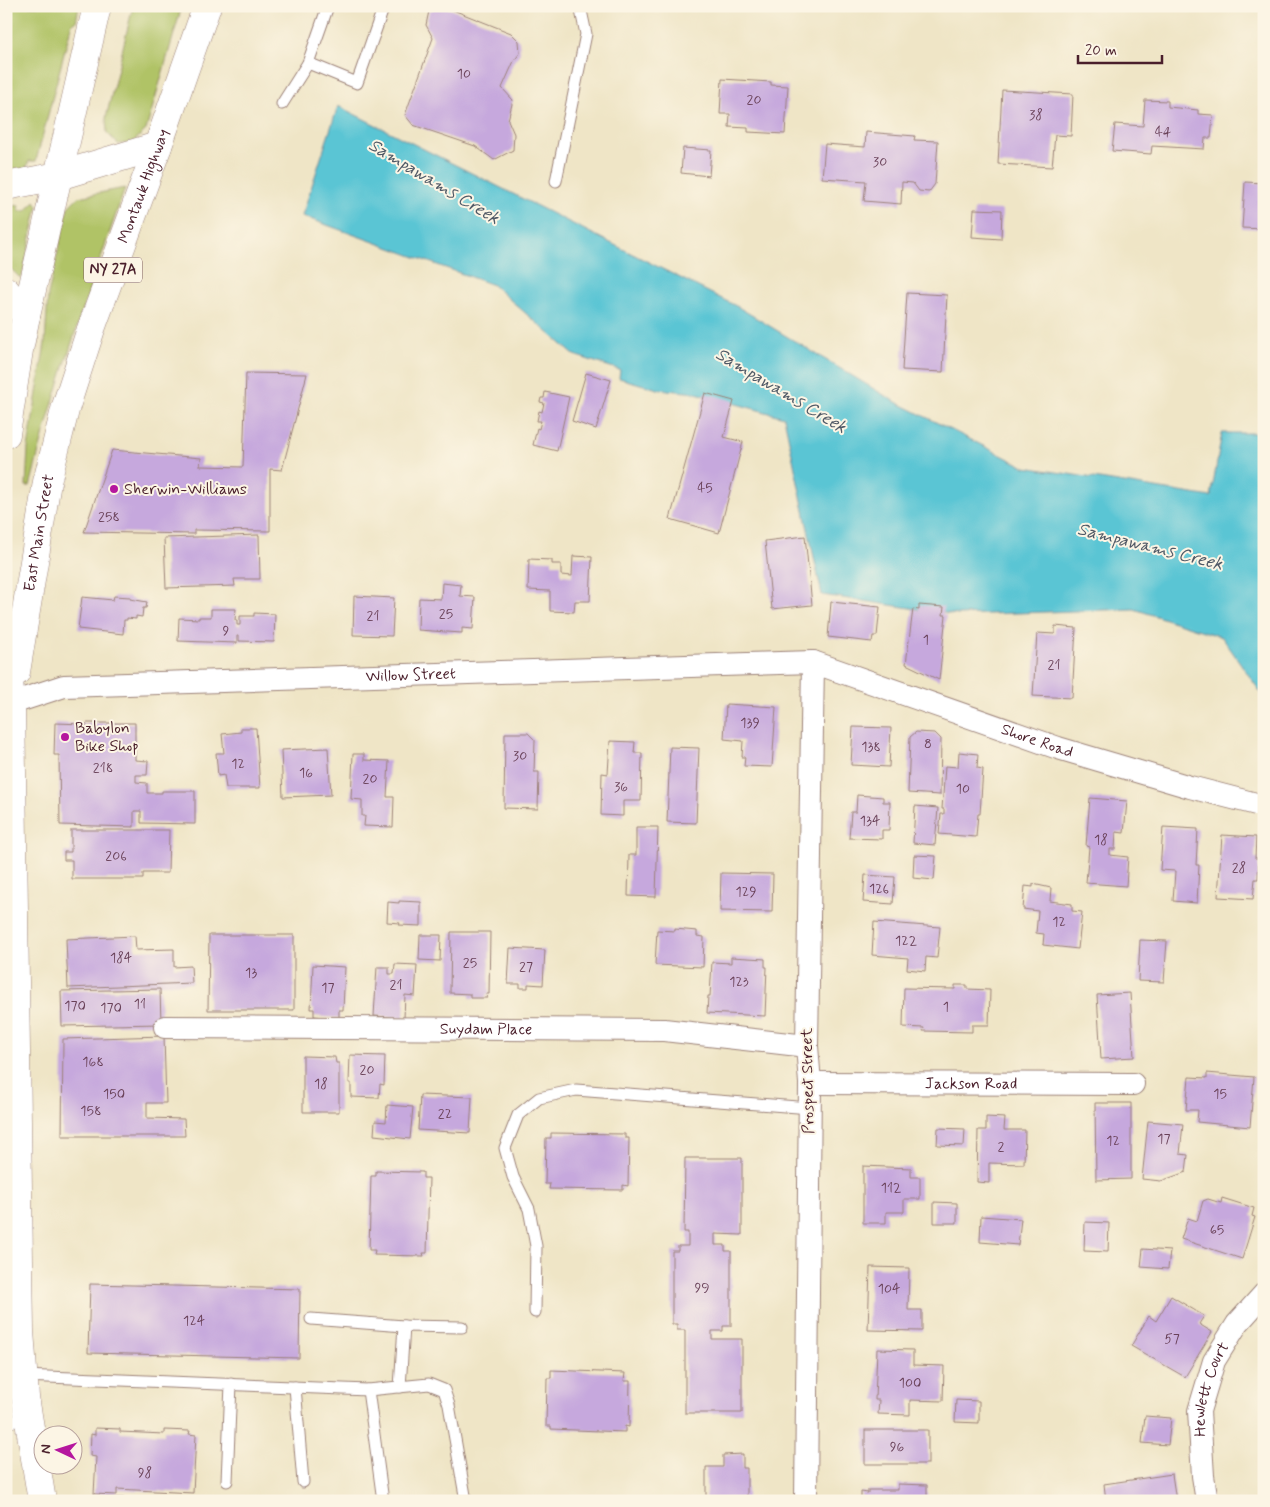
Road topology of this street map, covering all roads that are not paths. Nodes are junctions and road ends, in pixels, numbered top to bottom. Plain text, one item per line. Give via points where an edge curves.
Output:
1 (97, 6) edge
2 (207, 6) edge
3 (328, 6) edge
4 (384, 6) edge
5 (580, 6) edge
6 (308, 63) junction
7 (282, 104) dead end
8 (158, 146) junction
9 (58, 176) junction
10 (556, 181) dead end
11 (6, 186) edge
12 (6, 291) edge
13 (26, 316) junction
14 (70, 394) joint
15 (6, 434) edge
16 (6, 648) edge
17 (813, 662) junction
18 (9, 704) edge
19 (1264, 806) edge
20 (10, 1023) edge
21 (165, 1027) dead end
22 (807, 1046) junction
23 (810, 1083) junction
24 (1132, 1084) dead end
25 (11, 1092) edge
26 (810, 1108) junction
27 (1264, 1294) edge
28 (535, 1312) dead end
29 (311, 1320) dead end
30 (404, 1326) junction
31 (462, 1327) dead end
32 (23, 1376) junction
33 (230, 1384) junction
34 (295, 1387) junction
35 (400, 1387) junction
36 (368, 1390) junction
37 (18, 1421) edge
38 (227, 1481) dead end
39 (303, 1482) dead end
40 (42, 1501) edge
41 (383, 1501) edge
42 (466, 1501) edge
43 (806, 1501) edge
44 (1207, 1501) edge

1 - 9 main road
2 - 8 main road, Montauk Highway / NY 27A
3 - 6 lane
4 - 6 lane via 357,83
5 - 10 lane via 586,34
6 - 7 lane
8 - 9 main road
8 - 14 main road, Montauk Highway / NY 27A via 90,329
9 - 11 main road
9 - 13 main road
12 - 13 main road
13 - 15 main road
14 - 18 main road, East Main Street / NY 27A via 47,482
16 - 18 main road, East Main Street / NY 27A
17 - 18 street, Willow Street via 64,686
17 - 19 street, Shore Road via 1058,748
17 - 22 street, Prospect Street
18 - 20 main road, East Main Street / NY 27A
20 - 25 main road, East Main Street / NY 27A
21 - 22 street, Suydam Place via 664,1030
22 - 23 street, Prospect Street
23 - 24 street, Jackson Road
23 - 26 street, Prospect Street
25 - 32 main road, East Main Street / NY 27A
26 - 28 lane via 576,1090 538,1098 518,1115 505,1148 529,1209 536,1246
26 - 43 street, Prospect Street
27 - 44 street, Hewlett Court via 1237,1324 1214,1361 1199,1410
29 - 30 lane
30 - 31 lane
30 - 35 lane
32 - 33 lane
32 - 37 main road, East Main Street / NY 27A
33 - 34 lane
33 - 38 lane
34 - 36 lane
34 - 39 lane
35 - 36 lane
35 - 42 lane via 428,1384 444,1390
36 - 41 lane
37 - 40 main road, East Main Street / NY 27A

